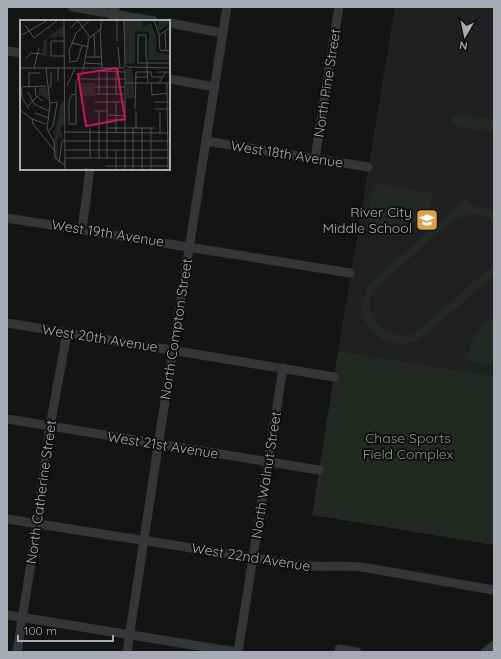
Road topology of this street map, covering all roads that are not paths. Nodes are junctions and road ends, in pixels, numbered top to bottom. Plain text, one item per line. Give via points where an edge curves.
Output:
1 (72, 7) edge
2 (227, 7) edge
3 (339, 7) edge
4 (114, 14) edge
5 (148, 20) edge
6 (170, 23) edge
7 (223, 33) junction
8 (7, 51) edge
9 (20, 54) edge
10 (170, 79) edge
11 (215, 87) junction
12 (206, 140) junction
13 (315, 158) junction
14 (368, 167) dead end
15 (90, 170) edge
16 (7, 218) edge
17 (82, 229) junction
18 (189, 246) junction
19 (350, 273) dead end
20 (7, 323) edge
21 (67, 333) junction
22 (173, 350) junction
23 (283, 368) junction
24 (334, 377) dead end
25 (7, 419) edge
26 (50, 426) junction
27 (158, 444) junction
28 (268, 462) junction
29 (320, 470) dead end
30 (7, 520) edge
31 (37, 524) junction
32 (143, 540) junction
33 (252, 558) junction
34 (494, 590) edge
35 (7, 614) edge
36 (22, 617) junction
37 (130, 635) junction
38 (494, 644) edge
39 (339, 649) dead end
40 (17, 652) edge
41 (127, 652) edge
42 (237, 652) edge
43 (357, 652) edge
44 (486, 652) edge

1 - 4 street
2 - 7 street, North Compton Street
3 - 13 street, North Pine Street
4 - 5 street
6 - 7 street
7 - 11 street, North Compton Street
8 - 9 street
10 - 11 street
11 - 12 street, North Compton Street
12 - 13 street, West 18th Avenue
12 - 18 street, North Compton Street
13 - 14 street, West 18th Avenue
15 - 17 street
16 - 17 street, West 19th Avenue
17 - 18 street, West 19th Avenue
18 - 19 street, West 19th Avenue
18 - 22 street, North Compton Street
20 - 21 street, West 20th Avenue
21 - 22 street, West 20th Avenue
21 - 26 street, North Catherine Street
22 - 23 street, West 20th Avenue
22 - 27 street, North Compton Street
23 - 24 street, West 20th Avenue
23 - 28 street, North Walnut Street
25 - 26 street, West 21st Avenue
26 - 27 street, West 21st Avenue
26 - 31 street, North Catherine Street
27 - 28 street, West 21st Avenue
27 - 32 street, North Compton Street
28 - 29 street, West 21st Avenue
28 - 33 street, North Walnut Street
30 - 31 street, West 22nd Avenue
31 - 32 street, West 22nd Avenue
31 - 36 street, North Catherine Street
32 - 33 street, West 22nd Avenue
32 - 37 street, North Compton Street
33 - 34 street, West 22nd Avenue via 315,568 341,565 360,567
33 - 42 street, North Walnut Street
35 - 36 street
36 - 37 street
36 - 40 street, North Catherine Street
37 - 41 street, North Compton Street
37 - 42 street
38 - 44 street
39 - 43 street

